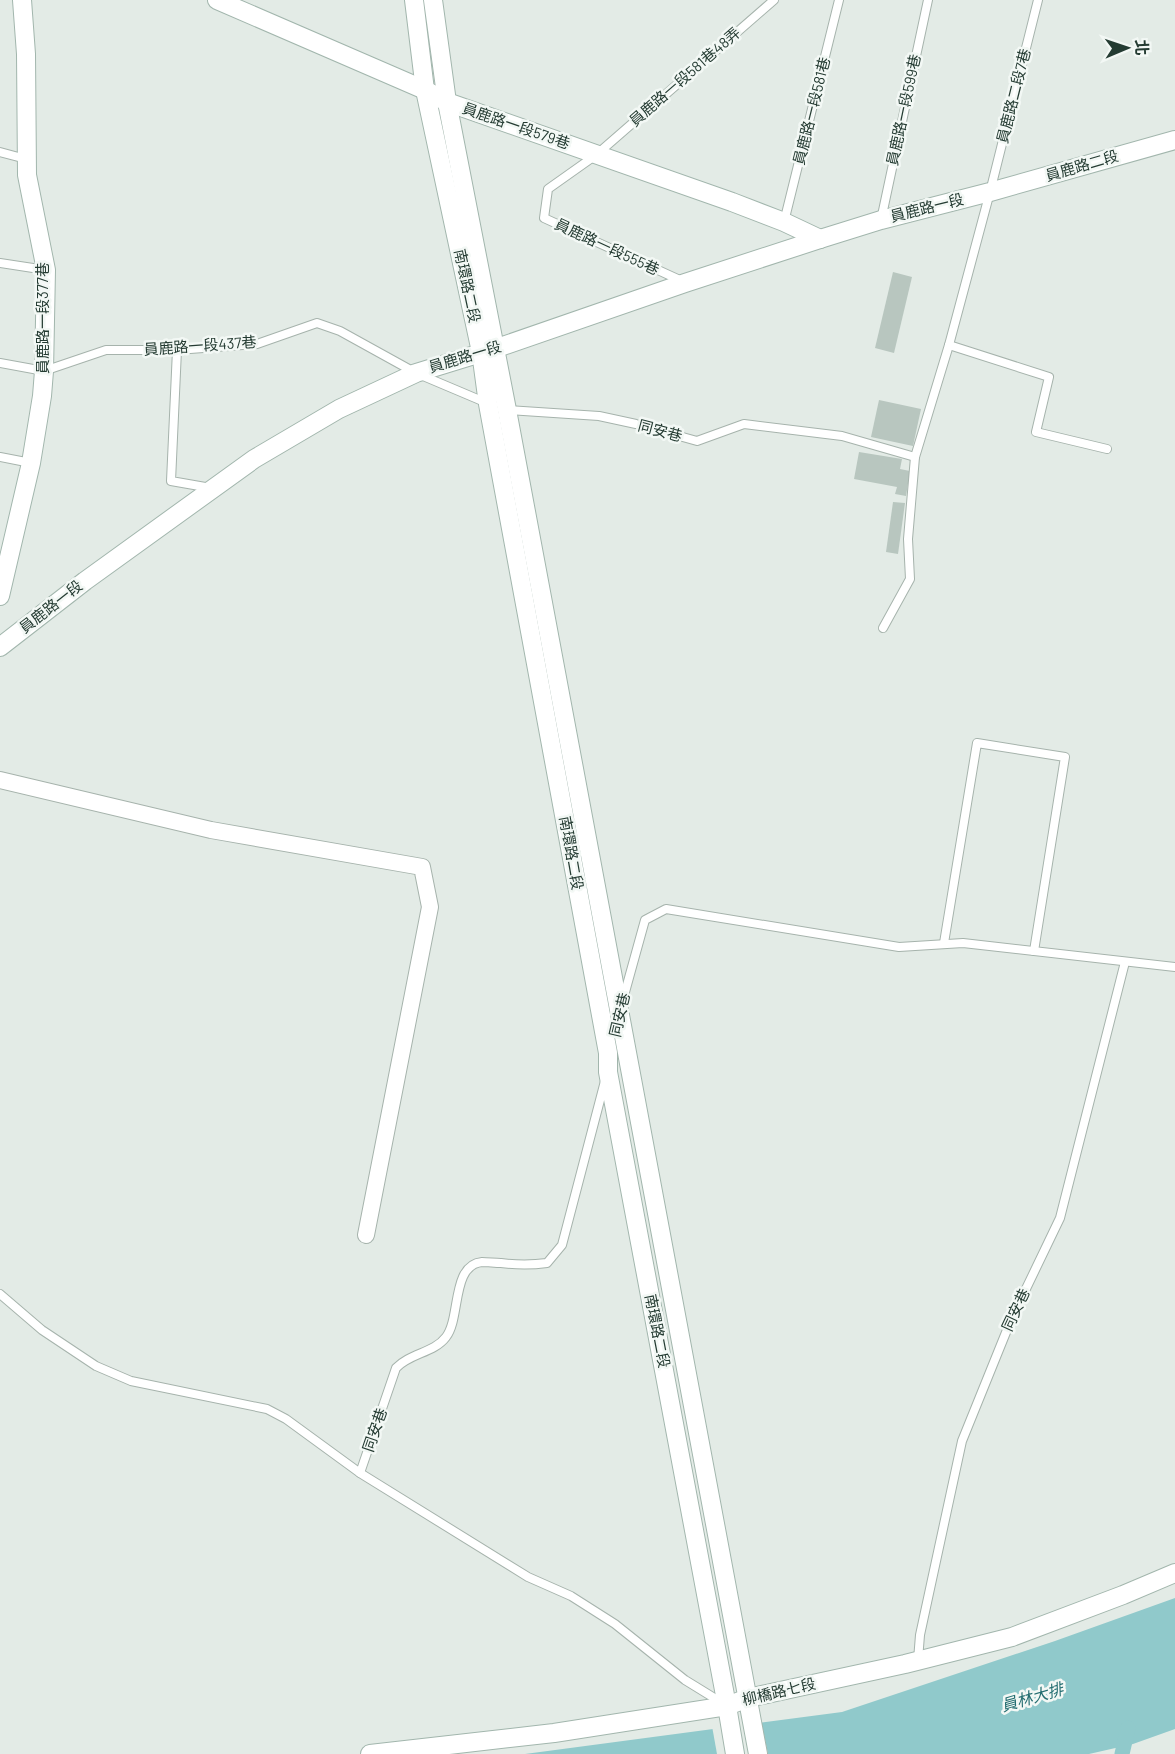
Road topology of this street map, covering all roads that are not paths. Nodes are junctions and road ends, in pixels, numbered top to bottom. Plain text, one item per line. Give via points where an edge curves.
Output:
1 (22, 0) edge
2 (217, 0) edge
3 (414, 0) edge
4 (433, 0) edge
5 (774, 0) edge
6 (839, 0) edge
7 (928, 0) edge
8 (1038, 0) edge
9 (425, 90) junction
10 (447, 102) junction
11 (1175, 140) edge
12 (0, 152) edge
13 (596, 154) junction
14 (27, 159) junction
15 (990, 192) junction
16 (881, 220) junction
17 (784, 222) junction
18 (820, 239) junction
19 (0, 263) edge
20 (46, 270) junction
21 (685, 283) junction
22 (949, 345) junction
23 (487, 350) junction
24 (177, 351) junction
25 (0, 363) edge
26 (44, 371) junction
27 (416, 373) junction
28 (488, 404) junction
29 (507, 410) junction
30 (1107, 449) dead end
31 (0, 457) edge
32 (915, 457) junction
33 (31, 463) junction
34 (213, 488) junction
35 (0, 596) edge
36 (883, 628) dead end
37 (0, 647) edge
38 (0, 780) edge
39 (944, 943) junction
40 (1034, 951) junction
41 (1125, 962) junction
42 (1175, 966) edge
43 (619, 1014) junction
44 (608, 1072) junction
45 (366, 1235) dead end
46 (0, 1294) edge
47 (360, 1473) junction
48 (1175, 1573) edge
49 (918, 1661) junction
50 (748, 1698) junction
51 (728, 1713) junction
52 (370, 1754) edge
53 (735, 1754) edge
54 (758, 1754) edge

1 - 14 street, 員鹿路一段377巷
2 - 9 street, 員鹿路一段579巷
3 - 9 street, 南環路二段
4 - 10 street, 南環路二段
5 - 13 lane, 員鹿路一段581巷48弄
6 - 17 lane, 員鹿路一段581巷
7 - 16 lane, 員鹿路一段599巷
8 - 15 lane, 員鹿路二段7巷
9 - 10 street, 員鹿路一段579巷
9 - 23 street, 南環路二段
10 - 13 street, 員鹿路一段579巷
10 - 23 street, 南環路二段
11 - 15 street, 員鹿路二段
12 - 14 lane
13 - 17 street, 員鹿路一段579巷
13 - 21 lane, 員鹿路一段555巷 via 548,189 544,218
14 - 20 street, 員鹿路一段377巷
15 - 16 street, 員鹿路一段
15 - 22 lane
16 - 18 street, 員鹿路一段
17 - 18 street, 員鹿路一段579巷
18 - 21 street, 員鹿路一段
19 - 20 lane
20 - 26 street, 員鹿路一段377巷
21 - 23 street, 員鹿路一段
22 - 30 lane via 1049,377 1036,432
22 - 32 lane
23 - 27 street, 員鹿路一段
23 - 28 street, 南環路二段
23 - 29 street, 南環路二段
24 - 26 lane, 員鹿路一段437巷 via 106,350
24 - 27 lane, 員鹿路一段437巷 via 257,344 317,323
24 - 34 lane via 171,481
25 - 26 lane
26 - 33 street, 員鹿路一段377巷
27 - 28 lane, 員鹿路一段437巷
27 - 34 street, 員鹿路一段 via 339,409
28 - 44 street, 南環路二段 via 608,1053
29 - 32 lane, 同安巷 via 599,416 697,441 744,424 842,436
29 - 43 street, 南環路二段
31 - 33 lane
32 - 36 lane via 908,539 910,579
33 - 35 street, 員鹿路一段377巷
34 - 37 street, 員鹿路一段
38 - 45 street via 211,830 422,867 430,906
39 - 40 lane, 同安巷
39 - 40 lane via 977,743 1065,757
39 - 43 lane, 同安巷 via 898,947 666,909 645,920
40 - 41 lane, 同安巷
41 - 42 lane, 同安巷
41 - 49 lane, 同安巷 via 1060,1218 1011,1320 962,1441 920,1635
43 - 44 lane, 同安巷
43 - 50 street, 南環路二段
44 - 47 lane, 同安巷 via 562,1245 547,1263 482,1262 464,1273 448,1335 438,1346 396,1368
44 - 51 street, 南環路二段
46 - 47 lane, 同安巷 via 42,1330 96,1366 131,1381 267,1409
47 - 51 lane, 同安巷 via 528,1577 571,1596 615,1624
48 - 49 street, 柳橋路七段 via 1012,1636
49 - 50 street, 柳橋路七段
50 - 51 street, 柳橋路七段
50 - 54 street, 南環路二段
51 - 52 street, 柳橋路七段
51 - 53 street, 南環路二段

